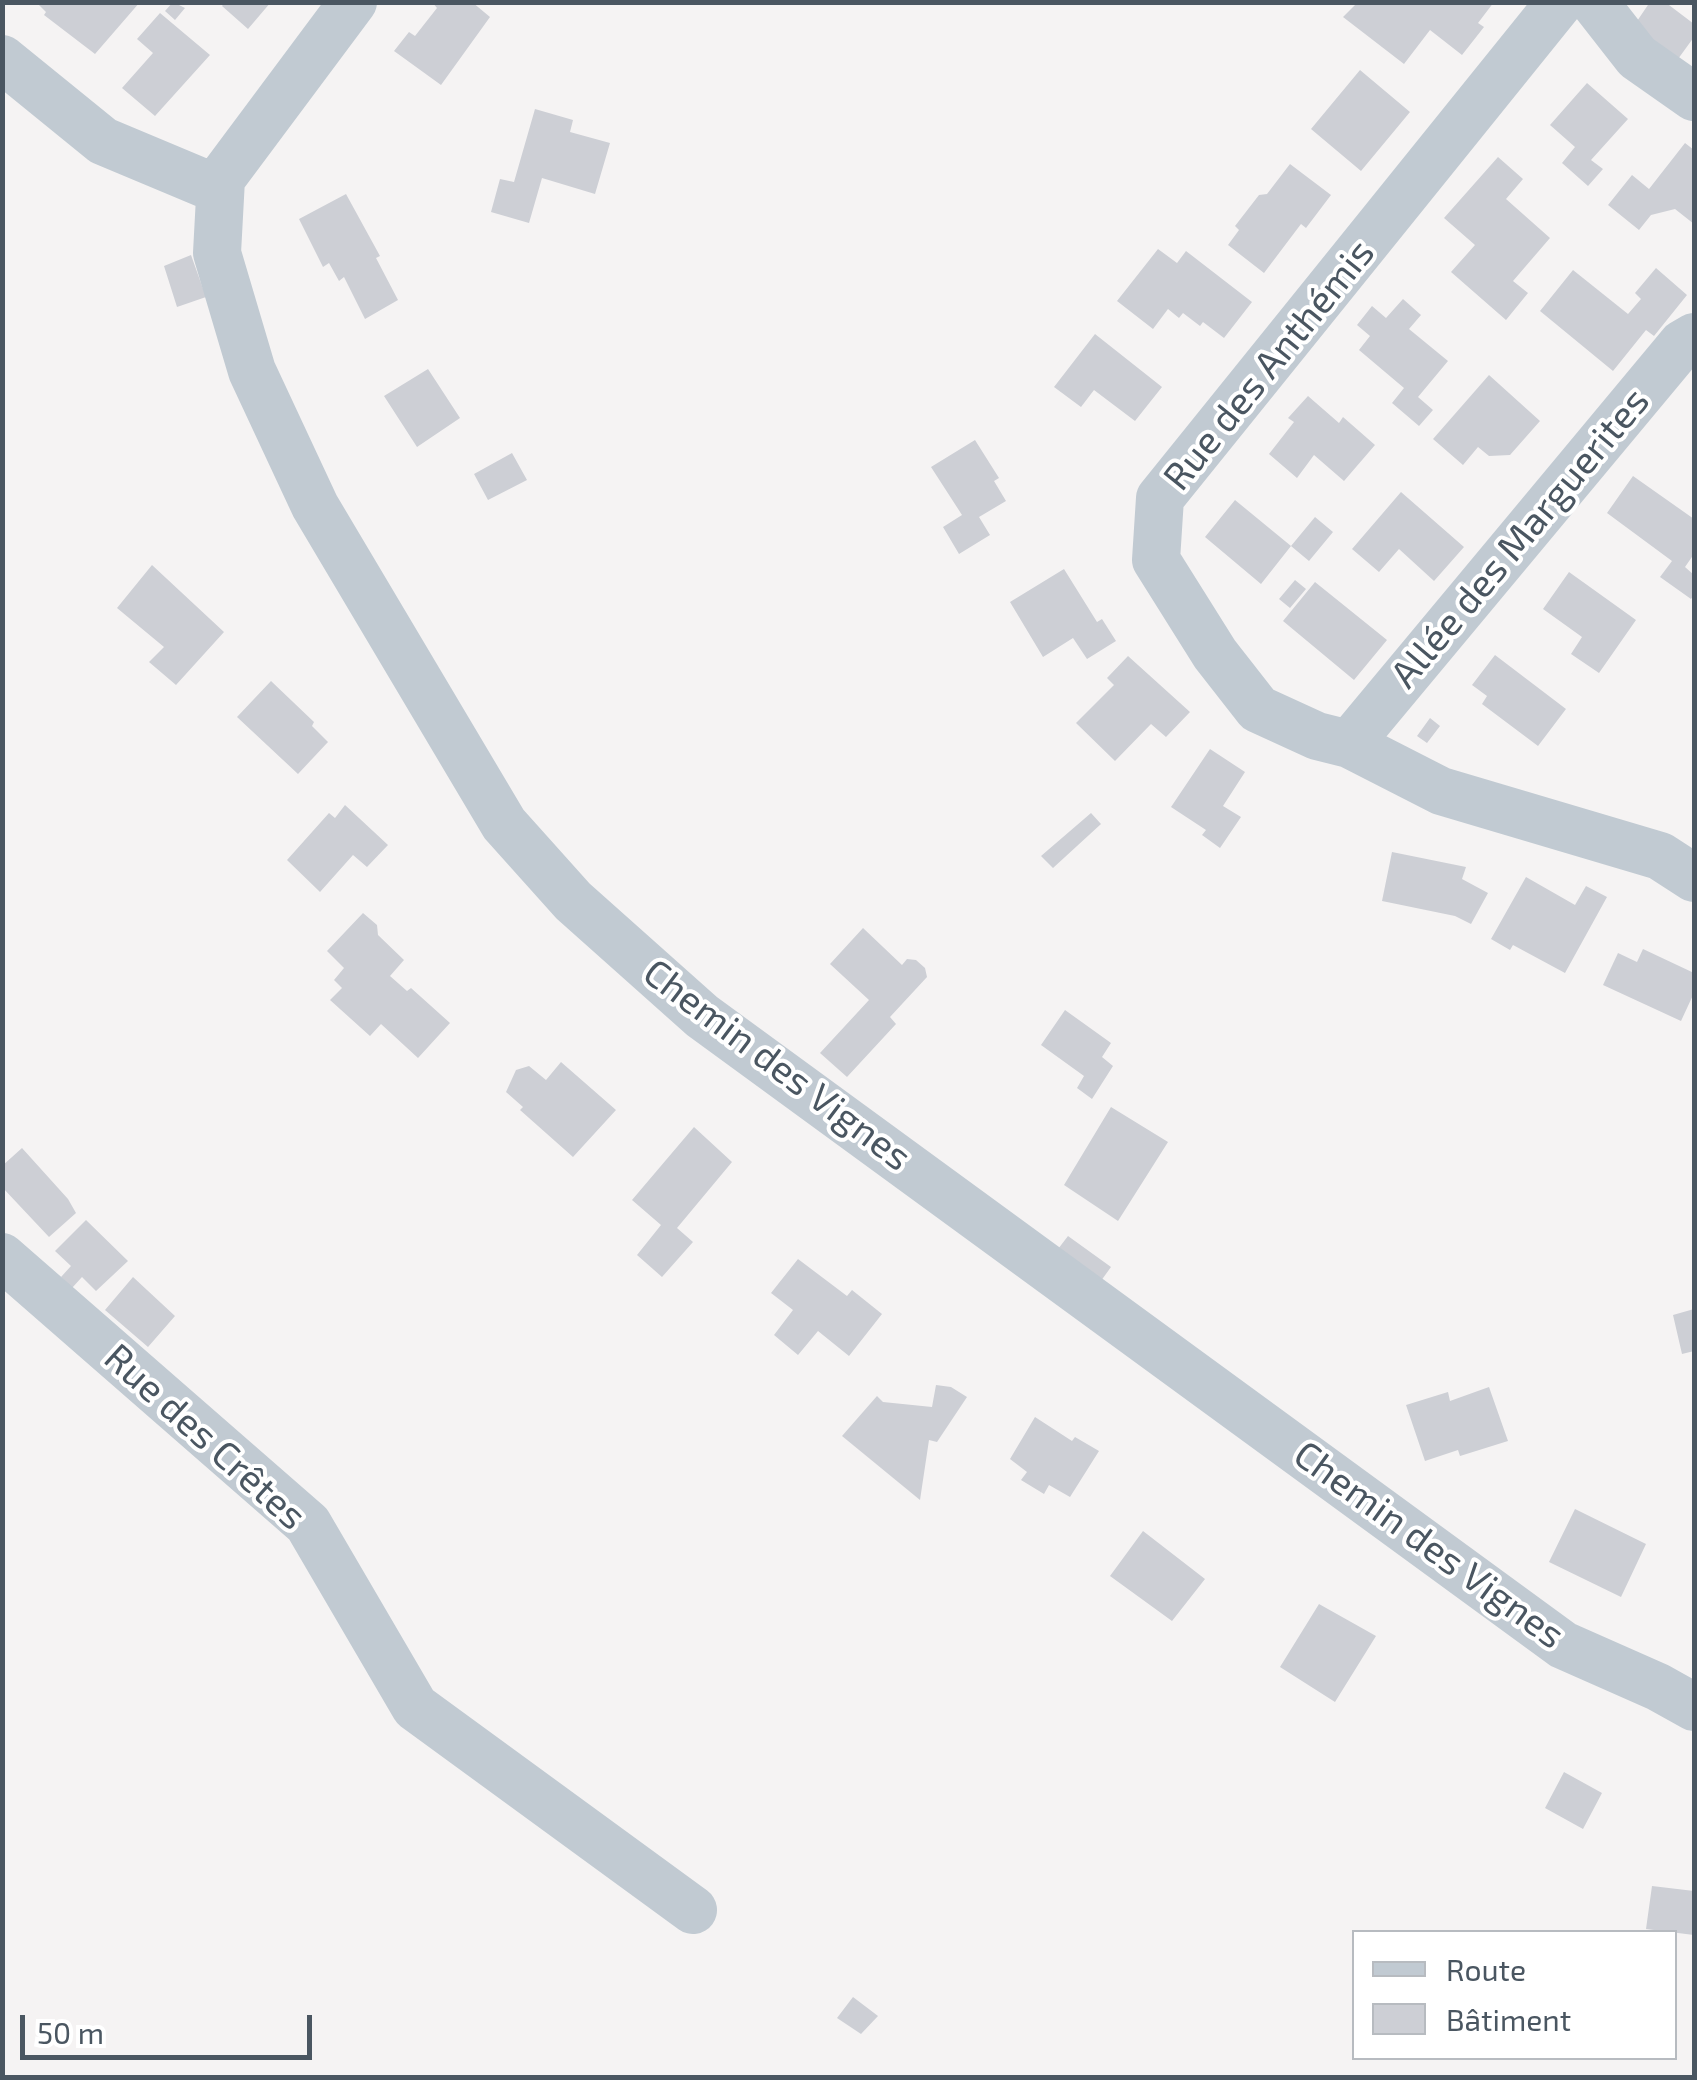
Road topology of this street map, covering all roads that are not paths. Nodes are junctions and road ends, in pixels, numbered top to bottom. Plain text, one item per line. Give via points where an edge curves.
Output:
1 (353, 2) edge
2 (1560, 2) edge
3 (1594, 2) edge
4 (2, 59) edge
5 (1694, 97) edge
6 (220, 190) junction
7 (1694, 337) edge
8 (1349, 744) junction
9 (1694, 878) edge
10 (2, 1257) edge
11 (1694, 1707) edge
12 (693, 1910) dead end

1 - 6 street, Chemin des Vignes
2 - 8 street, Rue des Anthémis via 1160,498 1156,560 1236,682 1258,709
3 - 5 street via 1637,56
4 - 6 street via 104,140
6 - 11 street, Chemin des Vignes via 217,253 252,371 316,506 504,824 573,901 702,1016 1563,1645
7 - 8 street, Allée des Marguerites
8 - 9 street, Rue des Anthémis via 1441,791 1660,856
10 - 12 street, Rue des Crêtes via 308,1524 414,1707

